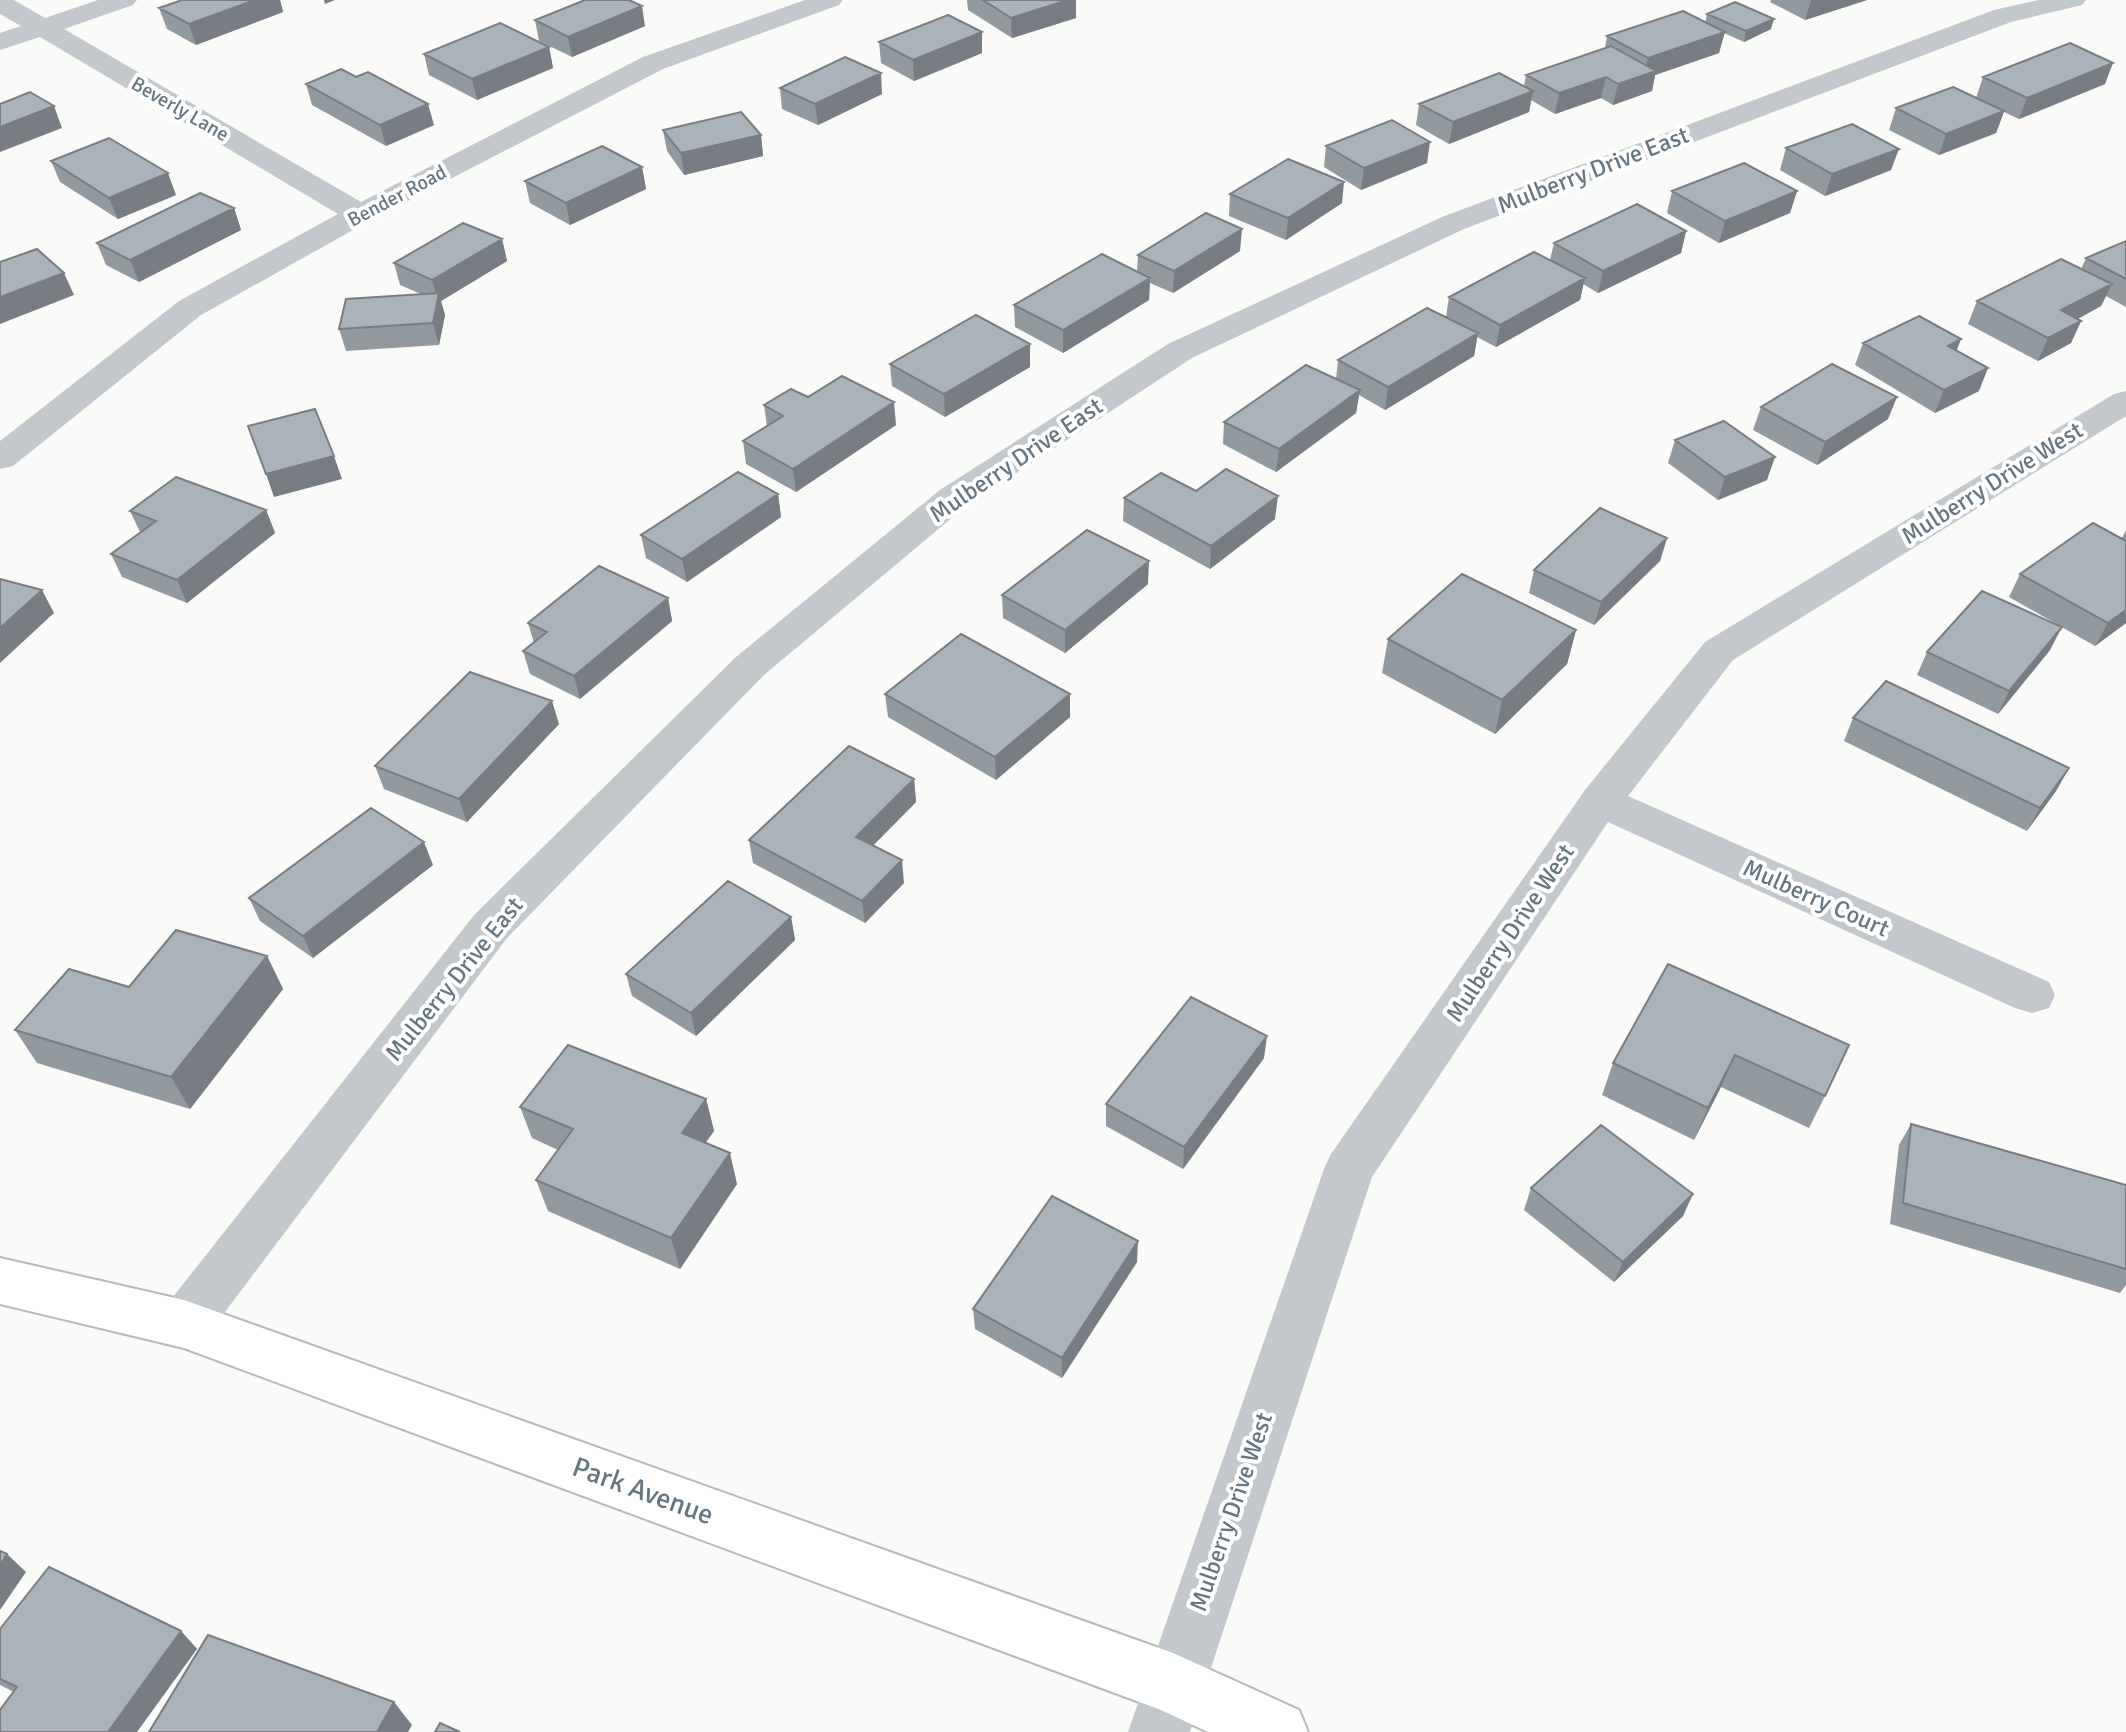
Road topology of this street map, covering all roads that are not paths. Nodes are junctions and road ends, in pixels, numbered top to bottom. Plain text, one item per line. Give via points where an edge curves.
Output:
1 (124, 0) edge
2 (830, 0) edge
3 (2073, 0) edge
4 (0, 3) edge
5 (43, 28) junction
6 (0, 42) edge
7 (360, 214) junction
8 (2126, 401) edge
9 (0, 458) edge
10 (1600, 801) junction
11 (2032, 995) dead end
12 (0, 1281) edge
13 (184, 1324) junction
14 (1166, 1708) edge
15 (1277, 1732) edge

1 - 5 street
2 - 7 street, Bender Road via 653,63
3 - 13 street, Mulberry Drive East via 2003,16 1453,223 1180,351 953,498 750,666 491,926
4 - 5 street, Beverly Lane
5 - 6 street
5 - 7 street, Beverly Lane
7 - 9 street, Bender Road via 190,308
8 - 10 street, Mulberry Drive West via 1719,651
10 - 11 street, Mulberry Court
10 - 14 street, Mulberry Drive West via 1349,1169
12 - 13 street, Park Avenue
13 - 14 street, Park Avenue
14 - 15 street, Park Avenue

